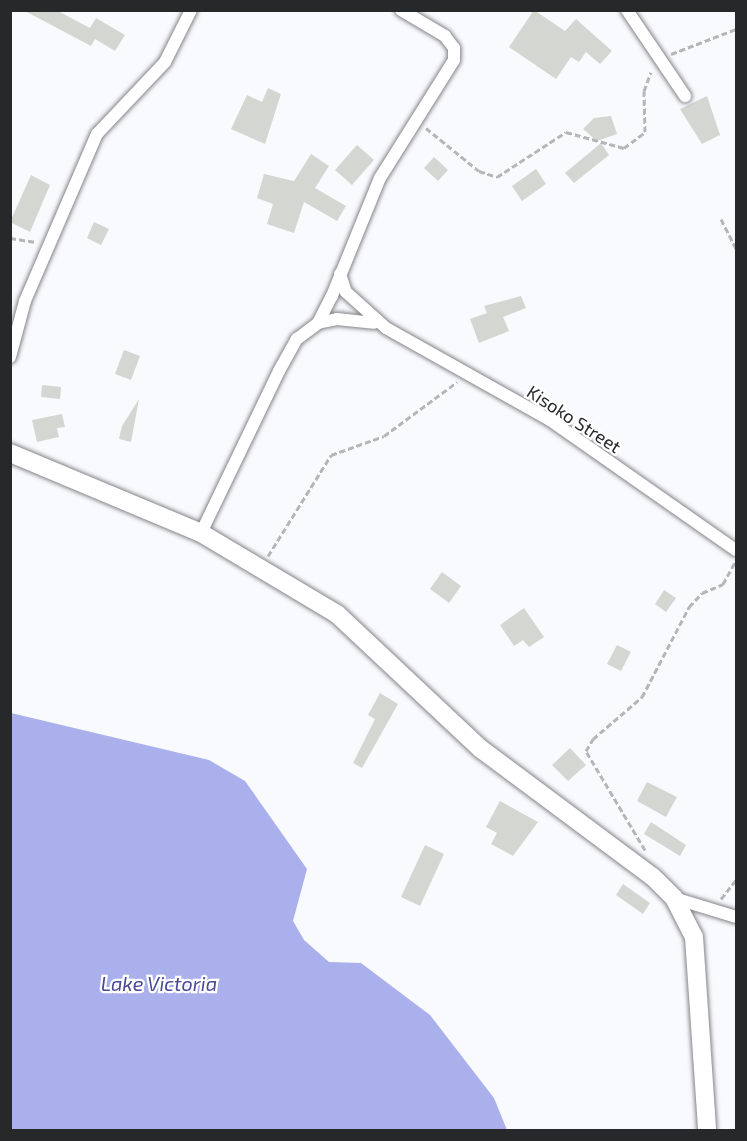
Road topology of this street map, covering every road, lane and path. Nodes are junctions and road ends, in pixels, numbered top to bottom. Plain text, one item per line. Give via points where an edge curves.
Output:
1 (191, 10) edge
2 (401, 10) edge
3 (627, 10) edge
4 (736, 29) edge
5 (661, 58) junction
6 (685, 96) dead end
7 (411, 125) junction
8 (721, 219) dead end
9 (10, 238) edge
10 (50, 243) junction
11 (736, 248) edge
12 (340, 274) junction
13 (318, 324) junction
14 (386, 328) junction
15 (10, 357) edge
16 (465, 376) junction
17 (10, 453) edge
18 (201, 533) junction
19 (736, 550) edge
20 (736, 559) edge
21 (261, 566) junction
22 (653, 877) junction
23 (736, 880) edge
24 (674, 898) junction
25 (711, 908) junction
26 (736, 917) edge
27 (707, 1131) edge

1 - 10 street via 165,62 97,134
2 - 7 street via 445,36 454,48 454,60
3 - 5 street
4 - 5 path
5 - 6 street
5 - 7 path via 644,85 645,132 624,148 566,132 496,177 464,161 434,132
7 - 12 street via 380,178
8 - 11 path
9 - 10 path
10 - 15 street via 25,302
12 - 13 street
12 - 14 street, Kisoko Street via 346,292
13 - 14 street, Kisoko Street via 362,319
13 - 18 street via 297,339 288,355
14 - 16 street, Kisoko Street
16 - 19 street, Kisoko Street via 550,420
16 - 21 path via 384,436 331,455
17 - 18 street
18 - 21 street
20 - 22 path via 723,584 702,593 689,607 642,697 593,739 586,752 591,769 637,832
21 - 22 street via 337,615 481,749
22 - 24 street
23 - 25 path
24 - 25 street
24 - 27 street via 694,937
25 - 26 street

